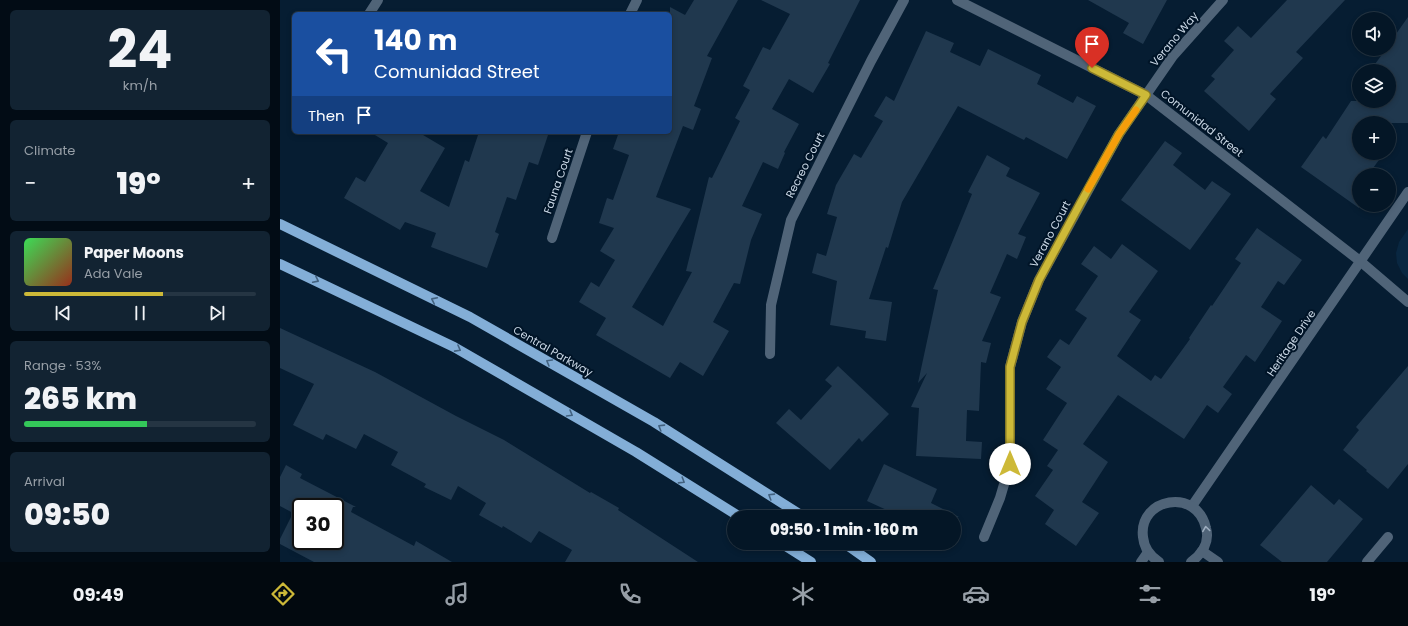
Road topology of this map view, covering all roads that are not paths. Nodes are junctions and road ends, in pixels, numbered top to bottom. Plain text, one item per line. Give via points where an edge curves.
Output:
1 (378, 0) edge
2 (637, 0) edge
3 (904, 0) edge
4 (957, 0) edge
5 (1224, 0) edge
6 (370, 12) edge
7 (631, 12) edge
8 (1146, 95) junction
9 (586, 134) edge
10 (1408, 192) edge
11 (280, 224) edge
12 (552, 238) dead end
13 (1360, 262) junction
14 (280, 264) edge
15 (1408, 302) edge
16 (770, 354) dead end
17 (1192, 506) junction
18 (729, 510) edge
19 (793, 510) edge
20 (984, 537) dead end
21 (1388, 537) dead end
22 (792, 550) edge
23 (854, 550) edge
24 (1202, 551) junction
25 (1148, 552) junction
26 (811, 562) edge
27 (871, 562) edge
28 (1141, 562) edge
29 (1159, 562) edge
30 (1191, 562) edge
31 (1218, 562) edge
32 (1367, 562) edge

1 - 6 street
2 - 7 street
3 - 16 street, Recreo Court via 791,220 771,305
4 - 8 street, Comunidad Street
5 - 8 street, Verano Way via 1173,56
8 - 13 street, Comunidad Street
8 - 20 street, Verano Court via 1119,134 1081,202 1039,280 1022,322 1010,367 1010,464
9 - 12 street, Fauna Court
10 - 13 street, Heritage Drive
19 -> 11 main road, Central Parkway via 654,422 470,317
13 - 15 street, Comunidad Street
13 - 17 street, Heritage Drive
14 -> 18 main road via 454,348 636,452
24 -> 17 street via 1206,542 1206,527 1200,513
17 - 25 street via 1182,502 1170,502 1160,505 1151,512 1142,532
21 - 32 street
22 - 26 main road
23 - 27 main road
24 - 30 street
24 - 31 street
25 - 28 street
25 - 29 street

